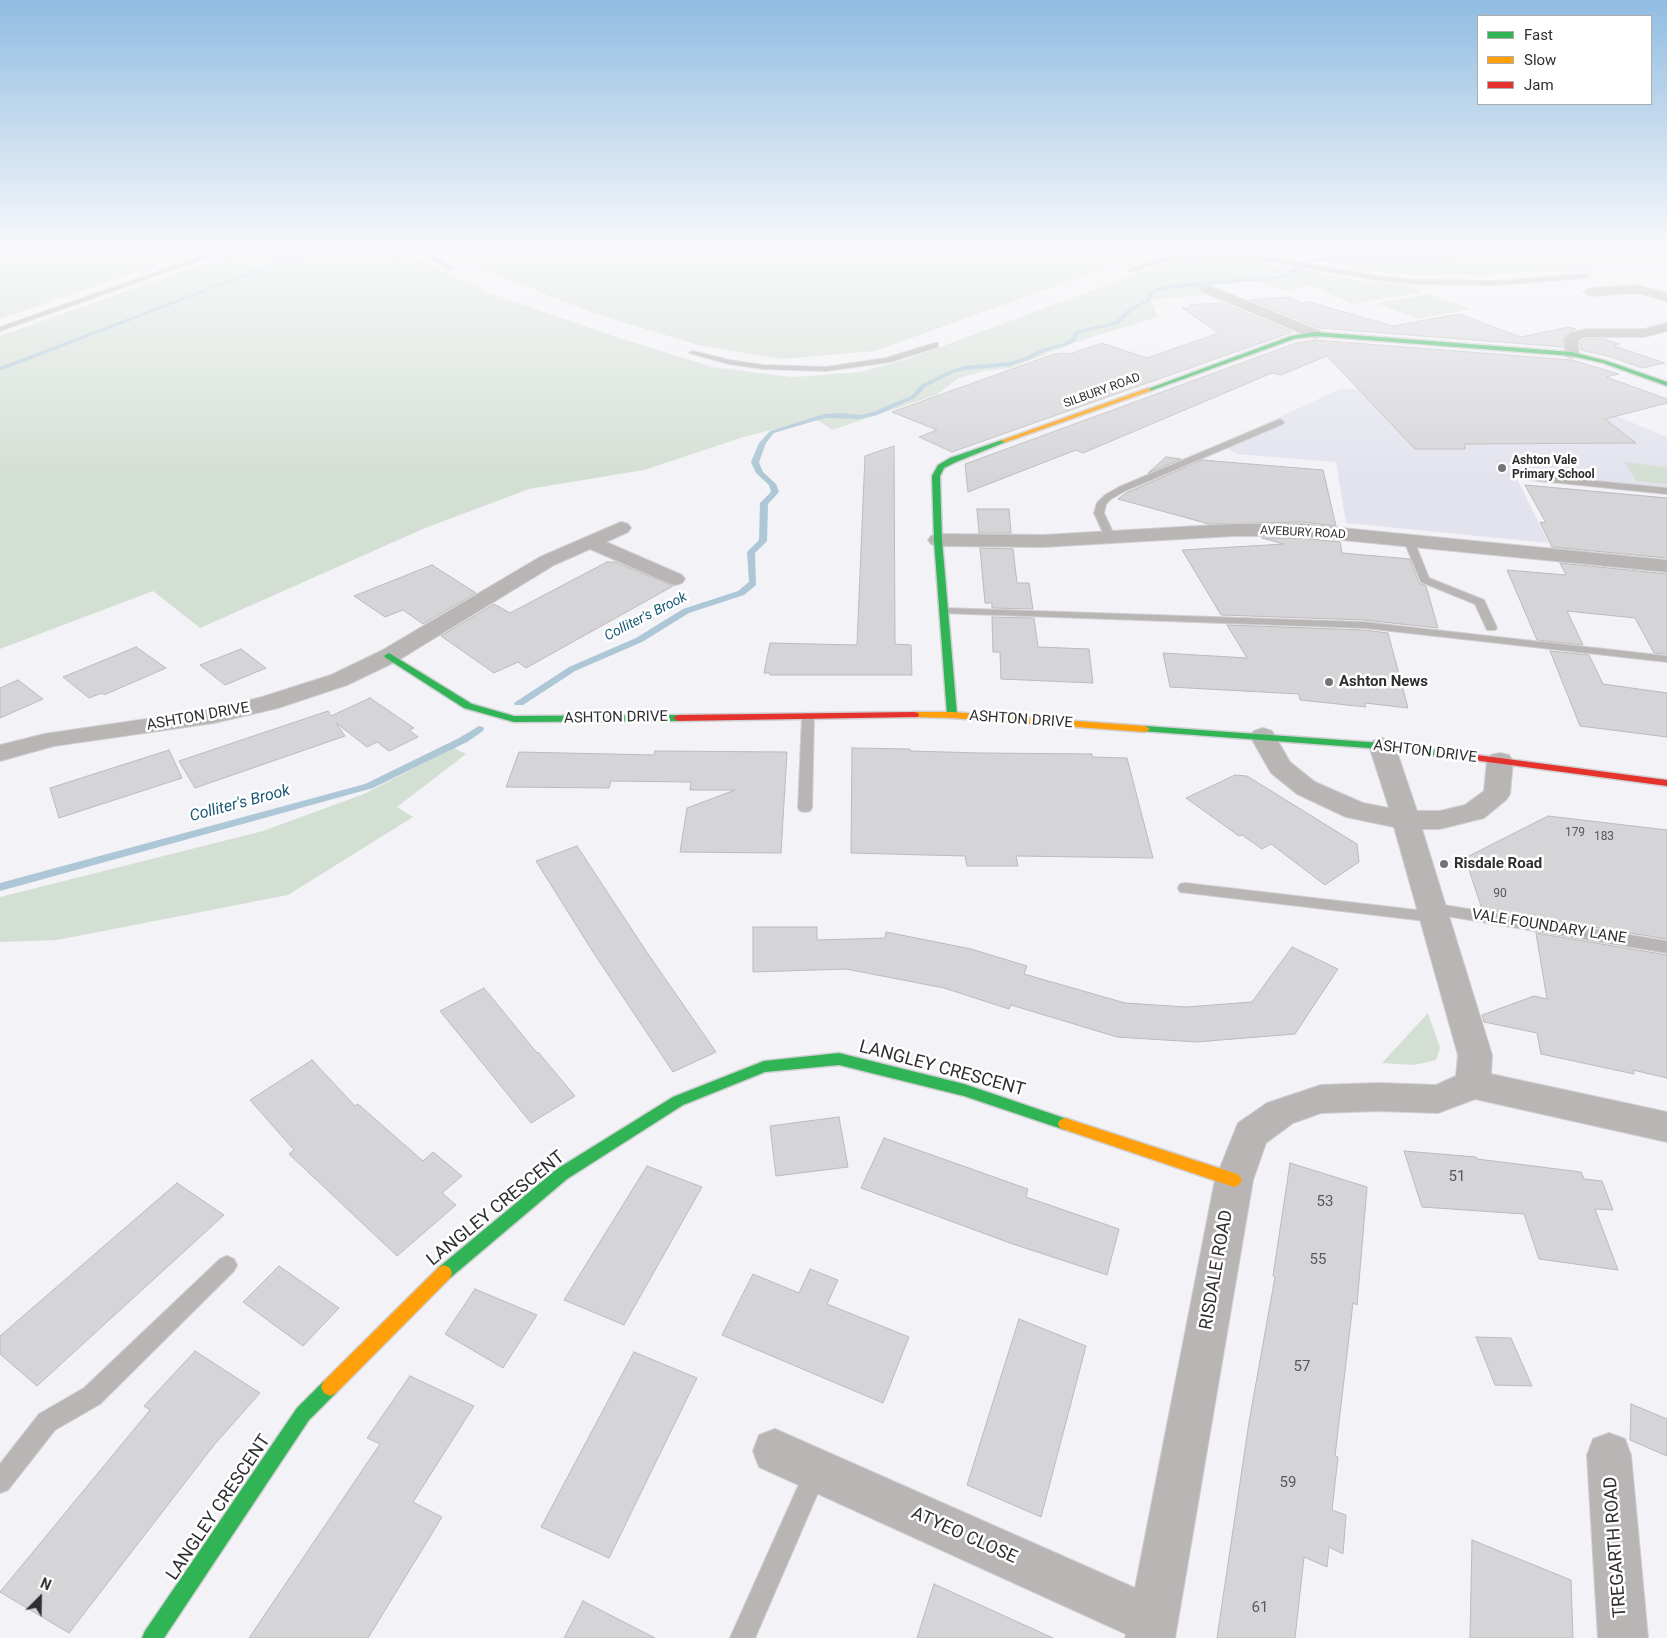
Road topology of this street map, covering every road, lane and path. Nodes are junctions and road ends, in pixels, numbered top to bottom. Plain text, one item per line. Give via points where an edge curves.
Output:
1 (1295, 325) edge
2 (1667, 327) edge
3 (1315, 334) junction
4 (935, 345) dead end
5 (693, 353) dead end
6 (1572, 354) junction
7 (1667, 384) edge
8 (1280, 422) dead end
9 (1524, 477) dead end
10 (1667, 491) edge
11 (621, 528) dead end
12 (1110, 537) junction
13 (938, 540) junction
14 (1409, 540) junction
15 (590, 542) junction
16 (1667, 566) edge
17 (675, 578) dead end
18 (944, 611) junction
19 (1491, 628) dead end
20 (389, 656) junction
21 (1667, 659) edge
22 (952, 715) junction
23 (808, 717) junction
24 (1263, 736) junction
25 (1382, 746) junction
26 (0, 753) edge
27 (1500, 761) junction
28 (1667, 783) edge
29 (805, 808) dead end
30 (1406, 820) junction
31 (1185, 888) dead end
32 (1433, 912) junction
33 (1667, 947) edge
34 (1473, 1084) junction
35 (1667, 1127) edge
36 (1234, 1180) junction
37 (227, 1265) dead end
38 (775, 1451) dead end
39 (1609, 1455) dead end
40 (817, 1470) junction
41 (0, 1482) edge
42 (1151, 1630) edge
43 (152, 1638) edge
44 (742, 1638) edge
45 (1623, 1638) edge

1 - 3 street
2 - 6 street via 1644,333 1585,333 1571,340
3 - 6 street, SILBURY ROAD
3 - 13 street, SILBURY ROAD via 1293,337 953,460 936,476
4 - 5 lane via 887,360 826,369 763,367
6 - 7 street, SILBURY ROAD
8 - 12 lane via 1122,488 1108,497 1099,513
9 - 10 lane
11 - 15 street, ASHTON DRIVE
12 - 13 street, AVEBURY ROAD via 1043,541
12 - 14 street, AVEBURY ROAD via 1301,530
13 - 18 street, SILBURY ROAD
14 - 16 street, AVEBURY ROAD
14 - 19 lane via 1425,580 1480,602
15 - 17 street
15 - 20 street, ASHTON DRIVE via 547,561
18 - 21 lane via 1364,625
18 - 22 street, SILBURY ROAD
20 - 23 street, ASHTON DRIVE via 468,706 514,719
20 - 26 street, ASHTON DRIVE via 339,680 268,703 214,716 53,739
22 - 23 street, ASHTON DRIVE
22 - 24 street, ASHTON DRIVE
23 - 29 lane
24 - 25 street, ASHTON DRIVE
24 - 30 street via 1280,767 1306,788 1356,810
25 - 27 street, ASHTON DRIVE
25 - 30 street
27 - 28 street, ASHTON DRIVE
27 - 30 street via 1497,794 1474,812 1440,820
30 - 32 street
31 - 32 lane, VALE FOUNDARY LANE
32 - 33 lane, VALE FOUNDARY LANE
32 - 34 street via 1476,1055
34 - 35 street
34 - 36 street, RISDALE ROAD via 1438,1099 1378,1096 1321,1099 1280,1113 1251,1134
36 - 42 street, RISDALE ROAD
36 - 43 street, LANGLEY CRESCENT via 964,1090 839,1060 764,1068 678,1101 554,1180 435,1281 303,1414
37 - 41 lane via 92,1396 47,1422
38 - 40 street, ATYEO CLOSE
39 - 45 street, TREGARTH ROAD
40 - 42 street, ATYEO CLOSE
40 - 44 lane

